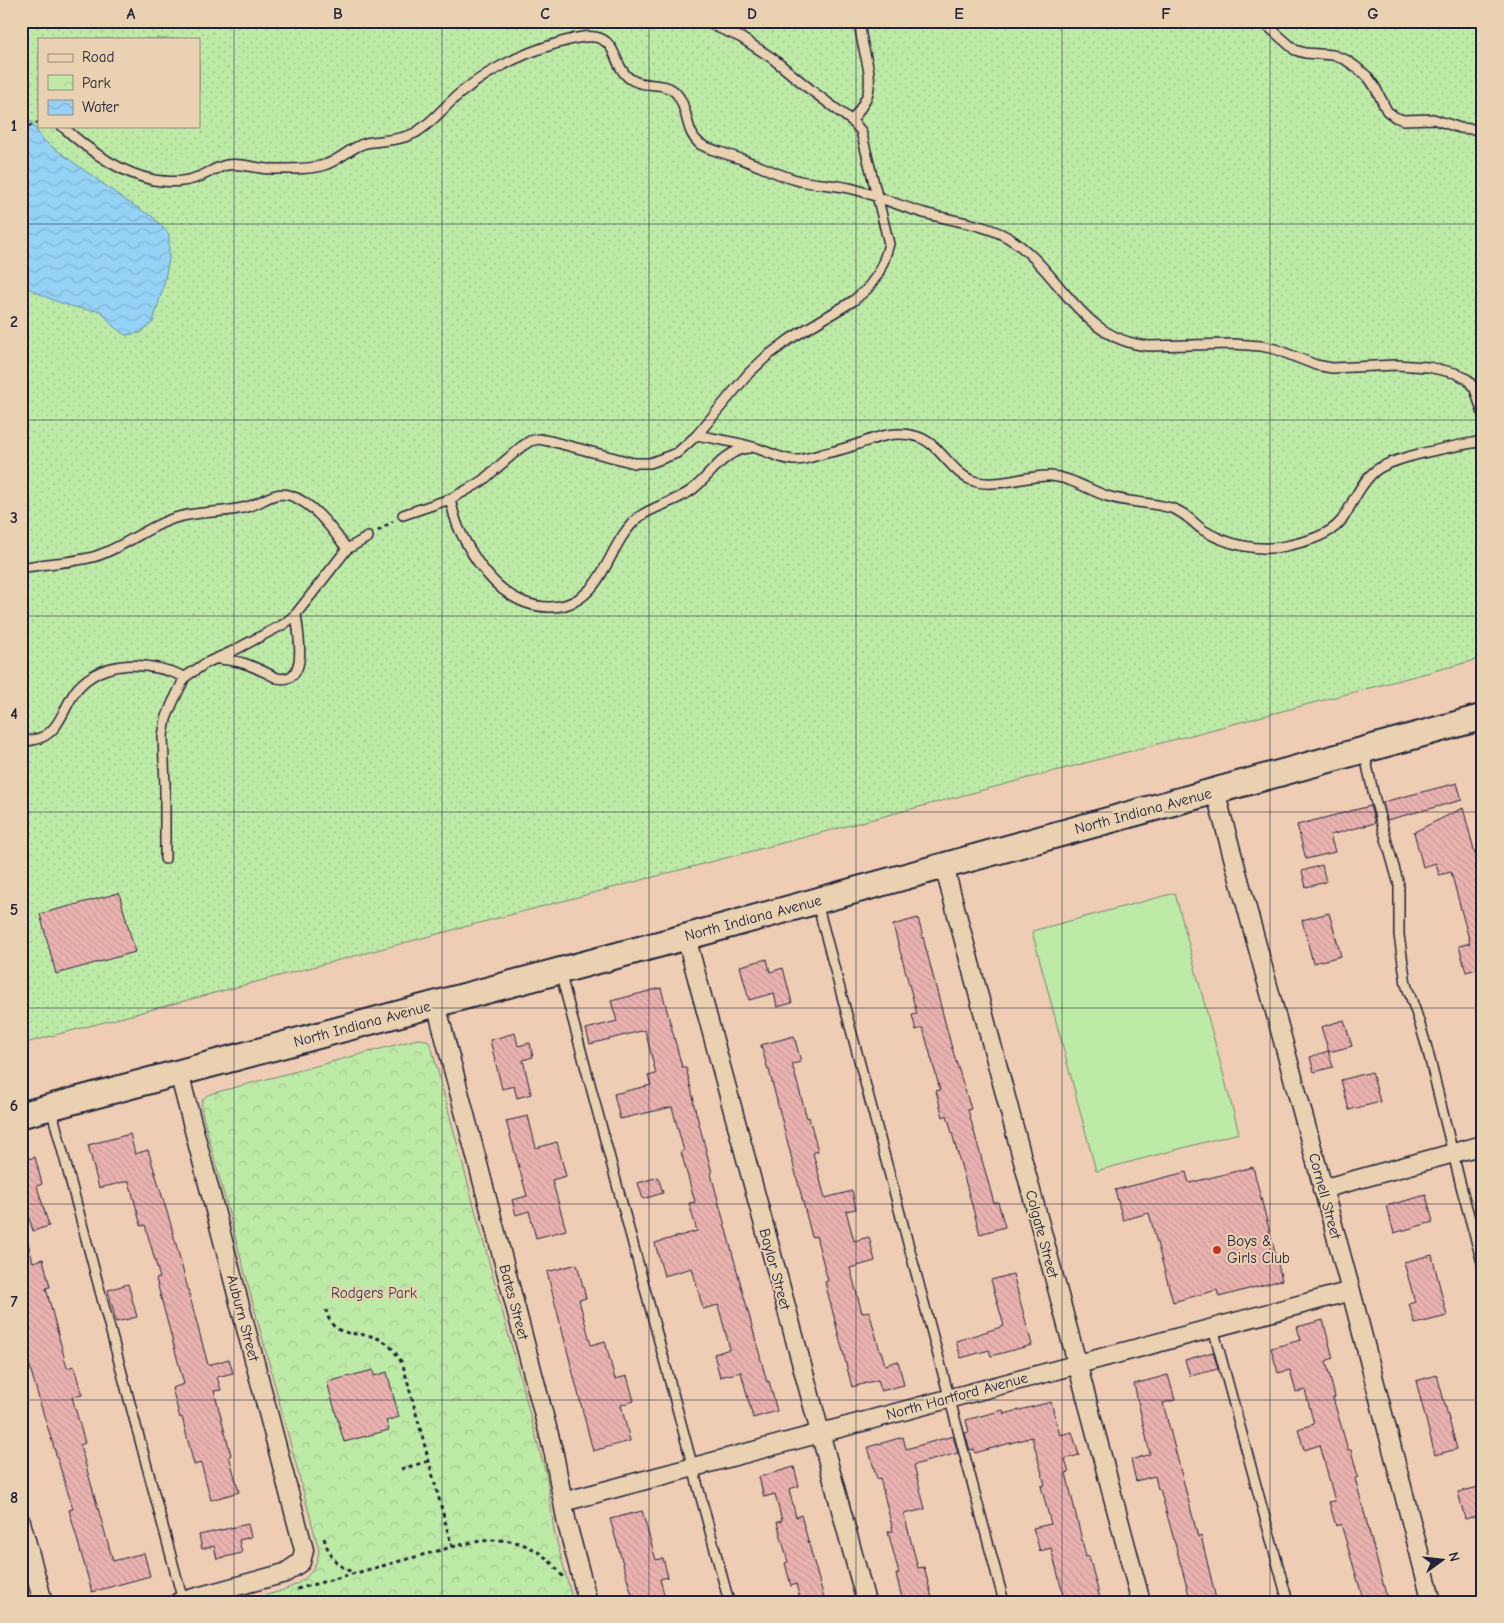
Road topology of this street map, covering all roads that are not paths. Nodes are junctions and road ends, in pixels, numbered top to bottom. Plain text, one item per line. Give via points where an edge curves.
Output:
1 (703, 21) edge
2 (860, 21) edge
3 (1262, 21) edge
4 (852, 120) junction
5 (64, 128) edge
6 (1483, 130) edge
7 (877, 197) junction
8 (1483, 414) edge
9 (697, 435) junction
10 (1483, 441) edge
11 (754, 448) junction
12 (450, 499) junction
13 (402, 515) road end
14 (368, 537) road end
15 (346, 549) junction
16 (21, 568) edge
17 (296, 614) junction
18 (215, 659) junction
19 (185, 677) junction
20 (1482, 719) edge
21 (21, 742) edge
22 (1364, 750) junction
23 (1215, 791) junction
24 (165, 859) dead end
25 (944, 866) junction
26 (816, 901) junction
27 (686, 937) junction
28 (560, 970) junction
29 (436, 1004) junction
30 (179, 1073) junction
31 (51, 1107) junction
32 (21, 1115) edge
33 (1483, 1145) edge
34 (1453, 1153) junction
35 (1322, 1189) junction
36 (1483, 1266) edge
37 (1351, 1291) junction
38 (1212, 1328) junction
39 (1076, 1364) junction
40 (949, 1399) junction
41 (820, 1433) junction
42 (693, 1467) junction
43 (563, 1502) junction
44 (21, 1522) edge
45 (181, 1601) edge
46 (43, 1602) edge
47 (588, 1602) edge
48 (729, 1602) edge
49 (866, 1602) edge
50 (1004, 1602) edge
51 (1141, 1602) edge
52 (1288, 1602) edge
53 (1432, 1602) edge

1 - 4 lane via 740,36
2 - 4 lane via 869,81 868,93
3 - 6 lane via 1295,50 1333,55 1356,67 1368,77 1395,117 1433,120 1460,128
4 - 7 lane via 861,131
5 - 7 lane via 106,160 149,179 168,182 195,178 225,165 269,169 320,166 353,148 399,139 419,130 483,75 516,58 581,36 596,37 612,47 626,76 634,81 674,90 692,135 699,143 802,181 829,184
7 - 8 lane via 1006,236 1028,253 1084,316 1122,341 1149,346 1260,346 1332,368 1428,367 1467,379 1475,390
7 - 9 lane via 889,244 878,274 867,289 853,302 766,357
9 - 11 lane
9 - 12 lane via 677,453 650,463 634,463 539,439 530,441 482,481
10 - 11 lane via 1412,456 1382,467 1367,479 1333,528 1321,536 1268,548 1241,546 1222,539 1203,530 1173,508 1109,497 1052,476 1000,483 975,482 917,436 890,434 793,460
11 - 12 lane via 739,449 730,454 692,490 640,517 616,546 593,586 583,596 558,607 524,603 498,585 469,548 459,530
12 - 13 lane
14 - 15 lane
15 - 16 lane via 322,516 298,499 281,494 240,509 174,518 92,557
15 - 17 lane
17 - 18 lane via 274,631
17 - 18 lane via 299,664 290,677 277,678 250,664
18 - 19 lane
19 - 21 lane via 166,670 133,665 102,670 78,689 52,730 42,738
19 - 24 lane via 166,720 163,736
20 - 22 main road, North Indiana Avenue
22 - 23 main road, North Indiana Avenue
22 - 34 lane via 1399,885 1399,934 1406,984 1420,1023
23 - 25 main road, North Indiana Avenue
23 - 35 street, Cornell Street
25 - 26 main road, North Indiana Avenue
25 - 39 street, Colgate Street
26 - 27 main road, North Indiana Avenue
26 - 40 lane
27 - 28 main road, North Indiana Avenue
27 - 41 street, Baylor Street
28 - 29 main road, North Indiana Avenue
28 - 42 lane
29 - 30 main road, North Indiana Avenue
29 - 43 street, Bates Street via 554,1454
30 - 31 main road, North Indiana Avenue
30 - 45 street, Auburn Street via 304,1550 301,1562 285,1573
31 - 32 main road, North Indiana Avenue
31 - 45 lane
33 - 34 street
34 - 35 street
34 - 36 lane
35 - 37 street, Cornell Street
37 - 38 street, North Hartford Avenue
37 - 53 street, Cornell Street
38 - 39 street, North Hartford Avenue
38 - 52 lane
39 - 40 street, North Hartford Avenue
39 - 51 street, Colgate Street
40 - 41 street, North Hartford Avenue
40 - 50 lane
41 - 42 street, North Hartford Avenue
41 - 49 street, Baylor Street
42 - 43 street, North Hartford Avenue
42 - 48 lane
43 - 47 street, Bates Street
44 - 46 street

